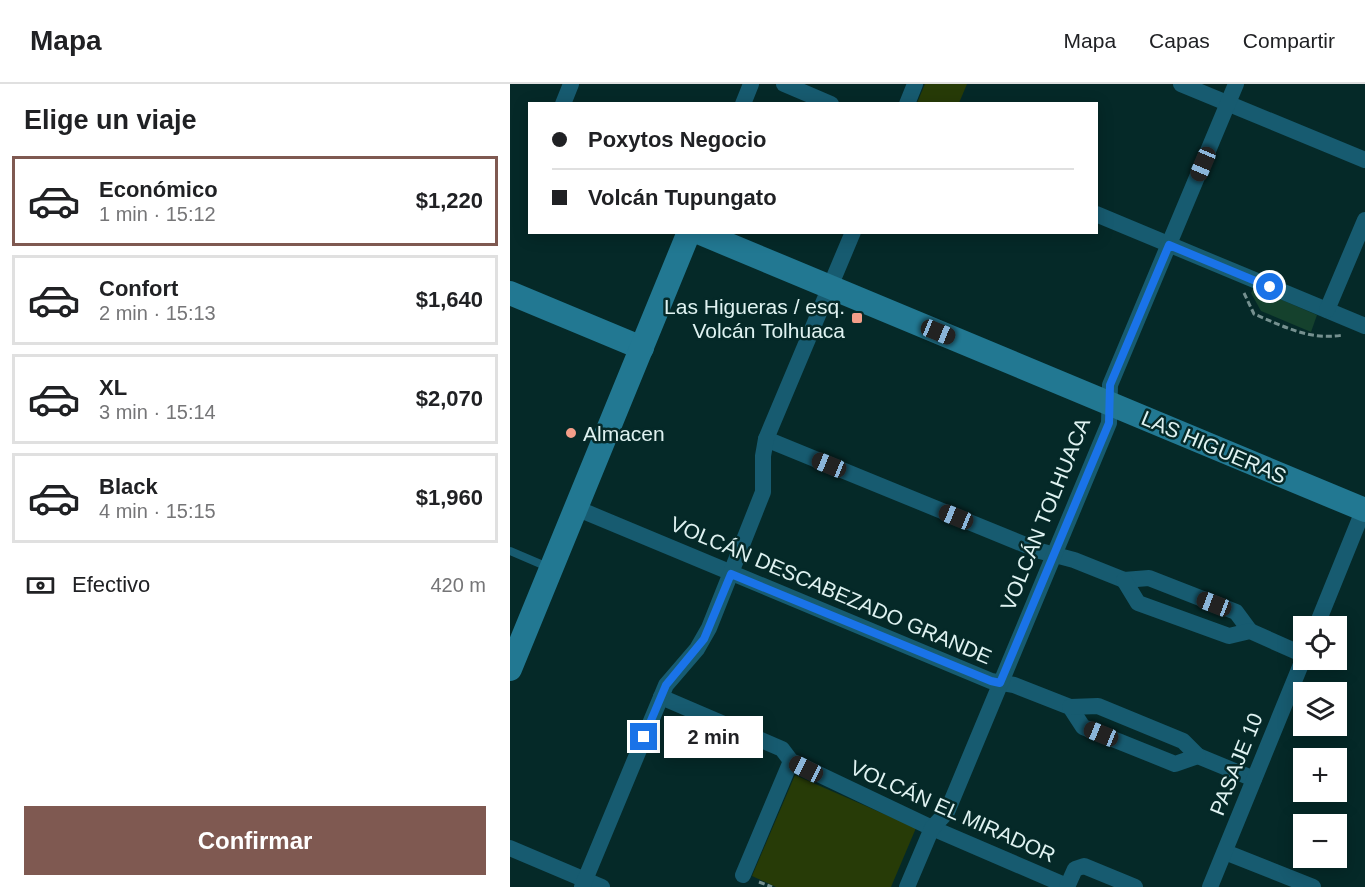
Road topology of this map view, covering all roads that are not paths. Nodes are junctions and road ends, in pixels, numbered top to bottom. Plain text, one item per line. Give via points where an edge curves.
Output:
1 (572, 84) edge
2 (751, 84) edge
3 (784, 84) edge
4 (915, 84) edge
5 (1181, 84) edge
6 (1236, 84) edge
7 (564, 102) edge
8 (744, 102) edge
9 (826, 102) edge
10 (908, 102) edge
11 (1228, 103) junction
12 (1364, 157) edge
13 (1098, 215) edge
14 (1365, 220) edge
15 (688, 234) edge
16 (703, 234) edge
17 (852, 234) edge
18 (1169, 245) junction
19 (830, 288) junction
20 (510, 293) edge
21 (1327, 310) junction
22 (1358, 329) edge
23 (642, 348) junction
24 (1109, 404) junction
25 (766, 439) junction
26 (576, 508) junction
27 (1364, 509) edge
28 (510, 551) edge
29 (1053, 555) junction
30 (551, 568) junction
31 (731, 574) junction
32 (1124, 580) junction
33 (1320, 616) edge
34 (1250, 631) junction
35 (1293, 651) edge
36 (510, 669) edge
37 (1298, 670) edge
38 (1000, 683) junction
39 (661, 697) junction
40 (1070, 707) junction
41 (1198, 756) junction
42 (791, 761) junction
43 (1254, 779) junction
44 (932, 828) junction
45 (510, 848) edge
46 (1225, 852) junction
47 (743, 875) dead end
48 (583, 883) edge
49 (602, 887) edge
50 (907, 887) edge
51 (1067, 887) edge
52 (1135, 887) edge
53 (1210, 887) edge
54 (1313, 887) edge

1 - 7 street
2 - 8 street
3 - 9 street
4 - 10 street
5 - 11 street
6 - 11 street, VOLCÁN TOLHUACA
11 - 12 street
11 - 18 street, VOLCÁN TOLHUACA
13 - 18 street
14 - 21 street
15 - 23 street
16 - 19 street, LAS HIGUERAS
17 - 19 street
18 - 21 street
18 - 24 street, VOLCÁN TOLHUACA via 1110,385
19 - 24 street, LAS HIGUERAS
19 - 25 street
20 - 23 street
21 - 22 street
23 - 26 street
24 - 27 street, LAS HIGUERAS
24 - 29 street, VOLCÁN TOLHUACA via 1109,423
25 - 29 street
25 - 31 street via 763,492
26 - 30 street
26 - 31 street, VOLCÁN DESCABEZADO GRANDE
27 - 33 street
28 - 30 lane
29 - 32 street
29 - 38 street, VOLCÁN TOLHUACA
30 - 36 street
31 - 38 street, VOLCÁN DESCABEZADO GRANDE
31 - 39 street via 704,639 673,675
32 - 34 street via 1149,578 1236,612
32 - 34 street via 1138,603 1229,636
34 - 35 street
37 - 43 street, PASAJE 10
38 - 40 street, VOLCÁN DESCABEZADO GRANDE
38 - 44 street, VOLCÁN TOLHUACA via 947,812
39 - 42 street, VOLCÁN EL MIRADOR via 782,750
39 - 48 street
40 - 41 street, VOLCÁN DESCABEZADO GRANDE via 1098,706 1183,741
40 - 41 street, VOLCÁN DESCABEZADO GRANDE via 1083,727 1175,764
41 - 43 street, VOLCÁN DESCABEZADO GRANDE
42 - 44 street, VOLCÁN EL MIRADOR
42 - 47 street
43 - 46 street, PASAJE 10
44 - 50 street, VOLCÁN TOLHUACA
44 - 51 street, VOLCÁN EL MIRADOR
45 - 48 street
46 - 53 street, PASAJE 10
46 - 54 street
48 - 49 street
51 - 52 street, VOLCÁN EL MIRADOR via 1079,867 1088,867

